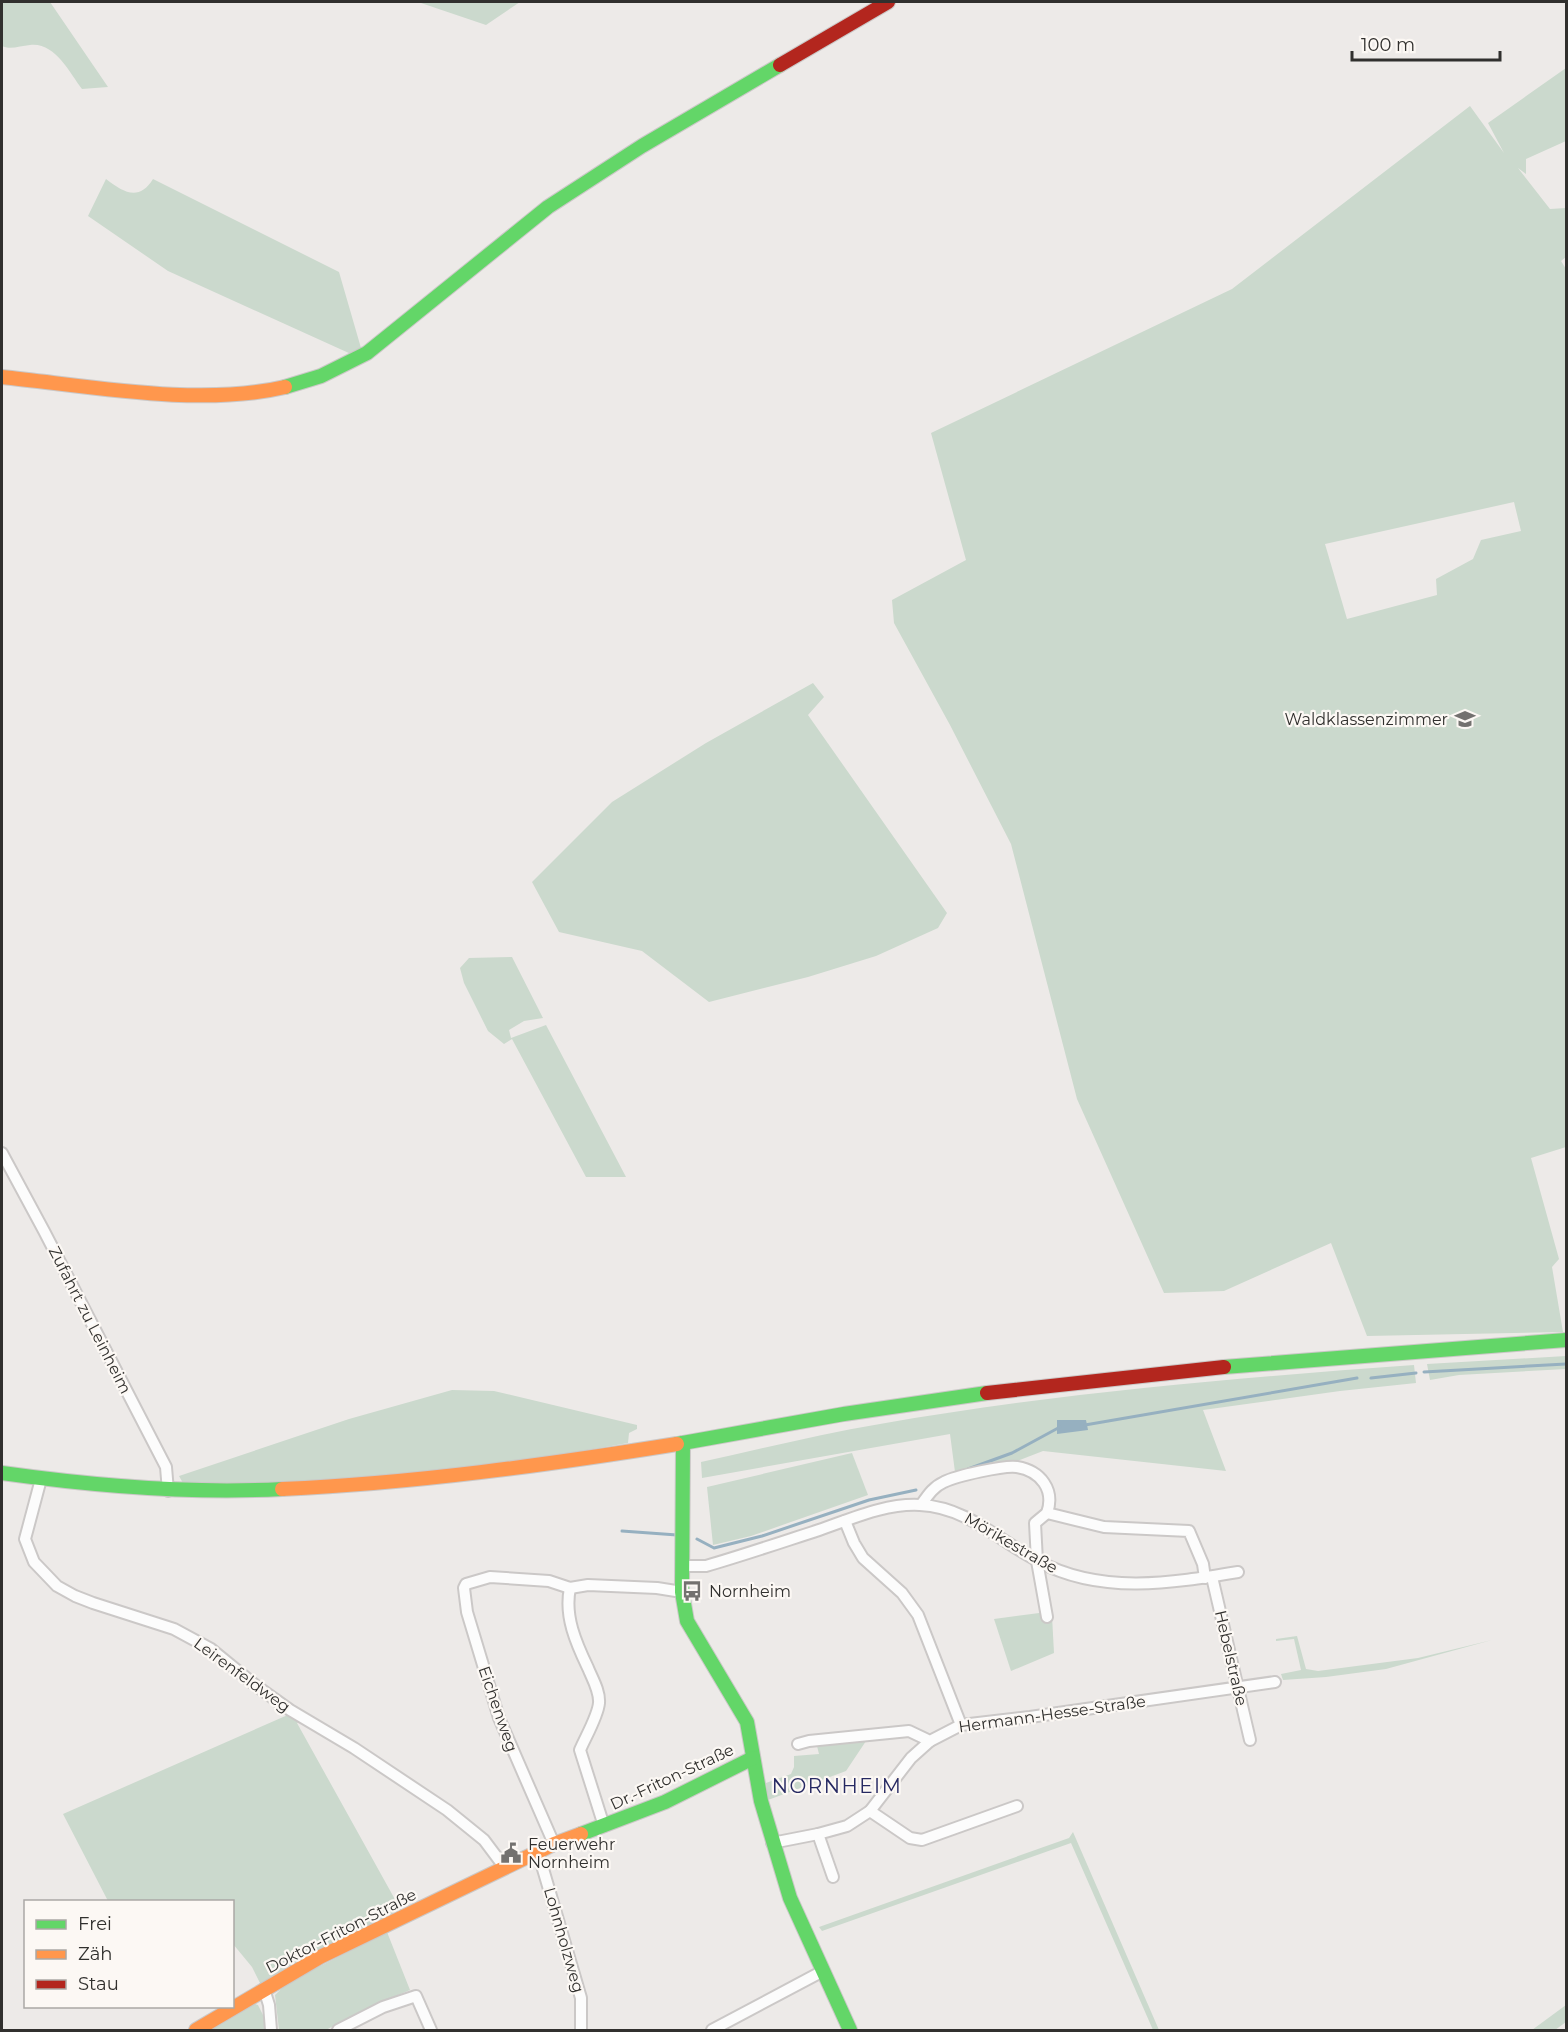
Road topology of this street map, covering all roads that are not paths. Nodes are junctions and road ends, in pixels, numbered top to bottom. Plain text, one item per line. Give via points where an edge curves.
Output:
1 (888, 2) edge
2 (2, 376) edge
3 (2, 1153) edge
4 (1566, 1340) edge
5 (683, 1443) junction
6 (2, 1473) edge
7 (40, 1479) junction
8 (168, 1491) junction
9 (921, 1505) junction
10 (1047, 1514) junction
11 (845, 1521) junction
12 (1037, 1561) junction
13 (684, 1566) junction
14 (1238, 1572) dead end
15 (1208, 1577) junction
16 (570, 1588) junction
17 (682, 1592) junction
18 (1047, 1617) dead end
19 (1275, 1682) dead end
20 (1238, 1688) junction
21 (961, 1725) junction
22 (1250, 1740) dead end
23 (930, 1741) junction
24 (798, 1744) dead end
25 (753, 1758) junction
26 (1017, 1806) dead end
27 (870, 1811) junction
28 (604, 1826) junction
29 (818, 1834) junction
30 (772, 1843) junction
31 (554, 1844) junction
32 (538, 1852) junction
33 (505, 1868) junction
34 (833, 1877) dead end
35 (824, 1971) junction
36 (264, 1989) junction
37 (233, 2008) edge
38 (234, 2008) edge
39 (196, 2031) edge
40 (271, 2031) edge
41 (338, 2031) edge
42 (431, 2031) edge
43 (581, 2031) edge
44 (712, 2031) edge
45 (850, 2031) edge

1 - 2 street via 642,146 548,207 367,353 321,376 283,388 231,395 153,393
3 - 8 street, Zufahrt zu Leinheim via 166,1467
4 - 5 street via 1158,1372 894,1406
5 - 8 street via 419,1480
5 - 13 street
6 - 7 street
7 - 8 street
7 - 33 street, Leirenfeldweg via 25,1539 34,1562 57,1586 93,1604 174,1629 210,1649 290,1710 447,1810 484,1840
9 - 10 street via 932,1489 944,1482 1016,1467 1037,1474 1044,1482 1050,1497
9 - 11 street, Mörikestraße via 887,1508
9 - 12 street, Mörikestraße via 964,1516
10 - 12 street via 1035,1523
10 - 15 street, Hebelstraße via 1113,1528 1189,1531
11 - 13 street, Mörikestraße via 706,1566
11 - 21 street via 863,1558 902,1593 918,1615
12 - 15 street, Mörikestraße via 1062,1573 1098,1581 1149,1584
12 - 18 street
13 - 17 street
14 - 15 street, Mörikestraße
15 - 20 street, Hebelstraße
16 - 17 street via 657,1588
16 - 28 street via 567,1602 571,1623 600,1702 580,1750
16 - 31 street, Eichenweg via 549,1581 490,1577 464,1588 467,1612 499,1718
17 - 25 street via 688,1623 742,1712
19 - 20 street, Hermann-Hesse-Straße
20 - 21 street, Hermann-Hesse-Straße
20 - 22 street, Hebelstraße
21 - 23 street, Hermann-Hesse-Straße
23 - 24 street via 909,1731
23 - 27 street, Hermann-Hesse-Straße via 911,1758
25 - 28 street, Dr.-Friton-Straße via 665,1802
25 - 30 street
26 - 27 street via 922,1840 910,1838
27 - 29 street via 847,1826
28 - 31 street, Dr.-Friton-Straße
29 - 30 street
29 - 34 street
30 - 35 street via 790,1898
31 - 32 street, Dr.-Friton-Straße
32 - 33 street, Dr.-Friton-Straße
32 - 43 street, Lohnholzweg via 581,1998
33 - 36 street, Doktor-Friton-Straße via 320,1957
35 - 44 street
35 - 45 street
36 - 38 street, Doktor-Friton-Straße
36 - 40 street
37 - 39 street, Doktor-Friton-Straße
41 - 42 street via 383,2007 416,1996

